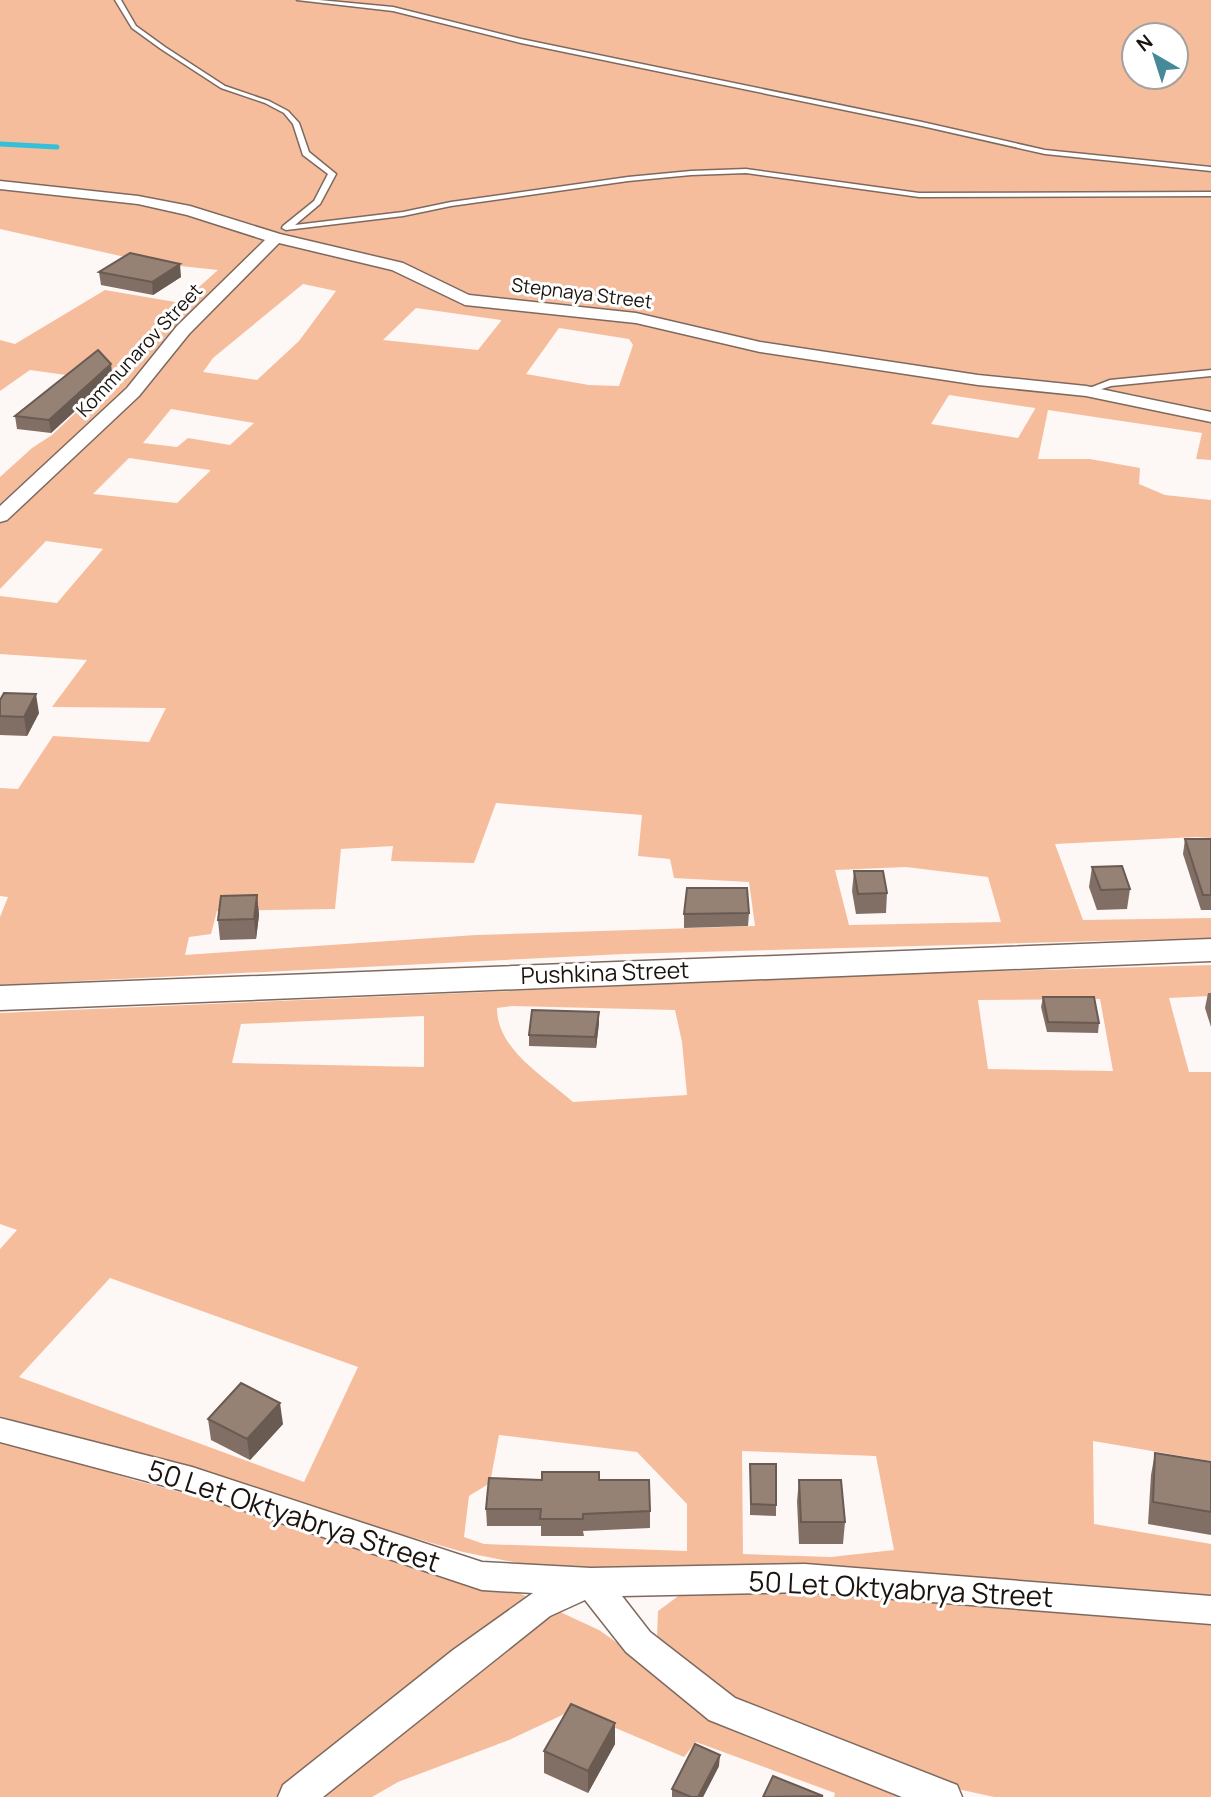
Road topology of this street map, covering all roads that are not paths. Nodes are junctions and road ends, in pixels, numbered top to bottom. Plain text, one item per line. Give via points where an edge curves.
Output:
1 (118, 0) edge
2 (300, 0) edge
3 (1211, 169) edge
4 (0, 185) edge
5 (1211, 194) edge
6 (281, 233) junction
7 (1211, 373) edge
8 (1086, 391) junction
9 (1211, 417) edge
10 (0, 516) edge
11 (1211, 950) edge
12 (0, 998) edge
13 (0, 1430) edge
14 (591, 1582) junction
15 (1211, 1610) edge
16 (296, 1797) edge
17 (944, 1797) edge

1 - 6 lane via 134,27 163,48 223,87 286,112 296,123 306,153 332,174 317,202
2 - 3 lane via 393,9 521,41 1045,152
4 - 6 street, Stepnaya Street via 138,200
5 - 6 lane via 919,195 746,171 691,173 451,204
6 - 8 street, Stepnaya Street via 397,266 465,300 636,318 760,347 978,380
6 - 10 street, Kommunarov Street via 183,330 133,392
7 - 8 lane via 1110,383
8 - 9 street, Stepnaya Street
11 - 12 street, Pushkina Street
13 - 14 street, 50 Let Oktyabrya Street via 192,1480 482,1576
14 - 15 street, 50 Let Oktyabrya Street via 806,1578
14 - 16 street, 50 Let Oktyabrya Street via 538,1606
14 - 17 street via 638,1642 722,1709

